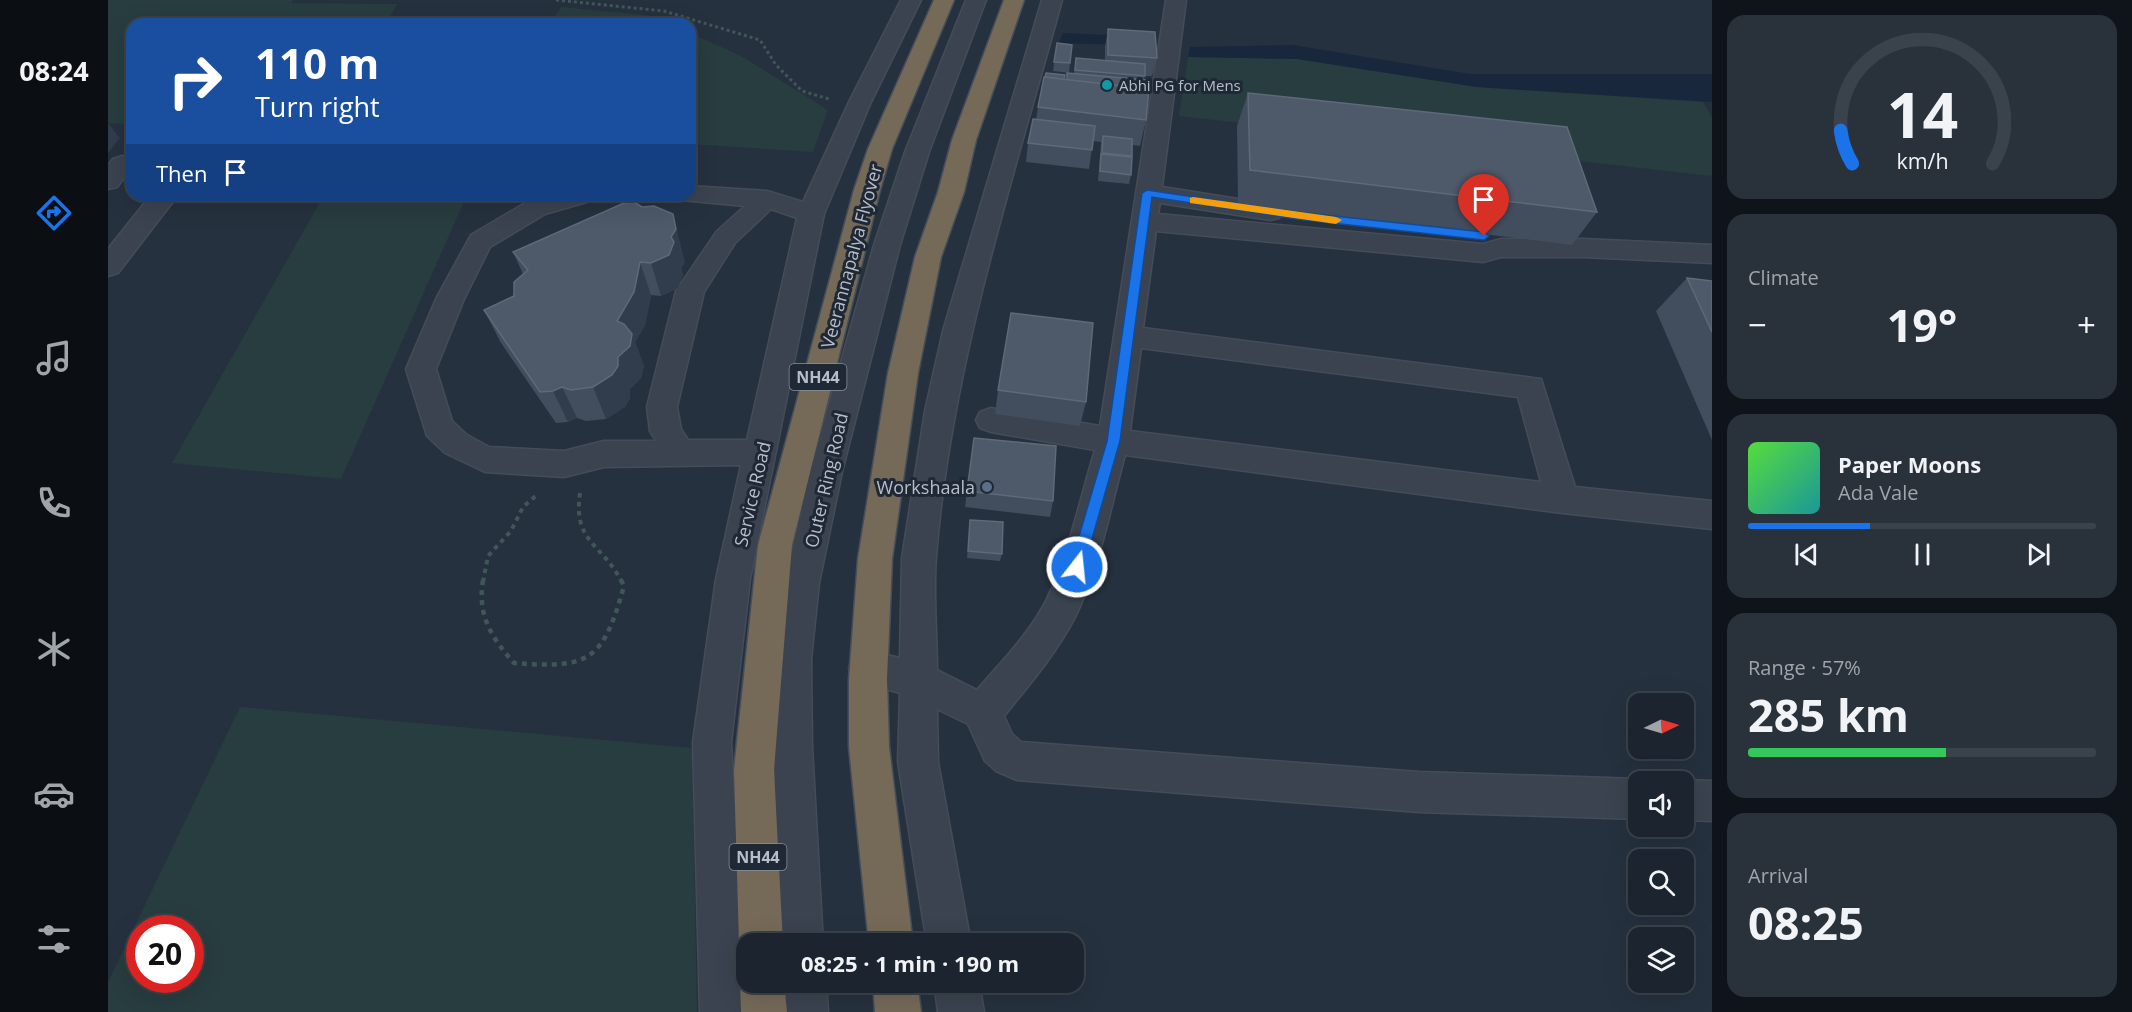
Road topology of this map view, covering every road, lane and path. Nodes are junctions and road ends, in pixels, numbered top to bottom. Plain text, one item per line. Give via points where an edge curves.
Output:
1 (556, 0) edge
2 (910, 0) edge
3 (944, 0) edge
4 (976, 0) edge
5 (1014, 0) edge
6 (1052, 0) edge
7 (1176, 0) edge
8 (690, 18) edge
9 (696, 19) edge
10 (860, 102) junction
11 (696, 194) edge
12 (767, 199) junction
13 (160, 201) edge
14 (560, 201) edge
15 (1145, 207) junction
16 (811, 214) junction
17 (1712, 254) edge
18 (108, 267) edge
19 (1126, 336) junction
20 (991, 420) dead end
21 (1113, 441) junction
22 (678, 451) junction
23 (762, 452) junction
24 (545, 489) dead end
25 (574, 489) dead end
26 (1562, 499) junction
27 (1712, 514) edge
28 (868, 668) junction
29 (918, 680) junction
30 (983, 712) junction
31 (1628, 799) edge
32 (1694, 800) edge
33 (1712, 801) edge
34 (761, 933) edge
35 (801, 933) edge
36 (890, 933) edge
37 (947, 933) edge
38 (763, 993) edge
39 (804, 993) edge
40 (896, 993) edge
41 (958, 993) edge
42 (723, 1012) edge
43 (764, 1012) edge
44 (805, 1012) edge
45 (898, 1012) edge
46 (961, 1012) edge

1 - 8 path via 664,11
2 - 10 street, Service Road
3 - 34 highway, Veerannapalya Flyover / NH44 via 880,149 867,190 775,544 754,770
4 - 35 street, Outer Ring Road / NH44 via 917,152 887,245 826,472 801,594 794,659 793,746
5 - 28 highway via 928,257 903,373 875,559
6 - 29 street via 957,331 940,411 919,558
7 - 15 street
9 - 10 path via 760,40 776,65 802,91 832,100
10 - 16 street, Service Road
11 - 12 street
12 - 16 street
12 - 22 street via 726,237 690,291 662,407 666,431
13 - 18 street
14 - 22 street via 536,208 480,241 421,369 438,426 456,444 485,459 564,464 604,454
15 - 17 street via 1483,254 1501,248
15 - 19 street
16 - 23 street, Service Road
19 - 21 street
19 - 26 street via 1530,387
20 - 21 street
21 - 26 street
21 - 30 street via 1077,567 1061,608 1036,649
22 - 23 street
23 - 42 street, Service Road via 733,579 712,742
24 - 25 path via 523,507 511,531 488,556 480,599 492,638 514,663 569,665 600,649 616,614 624,586 609,559 583,535 576,517 580,490
26 - 27 street
28 - 29 street
28 - 36 highway via 869,747
29 - 30 street
29 - 37 street via 918,762
30 - 31 street via 996,745 1007,758 1017,762 1419,792
32 - 33 street
38 - 43 highway
39 - 44 street
40 - 45 highway
41 - 46 street

